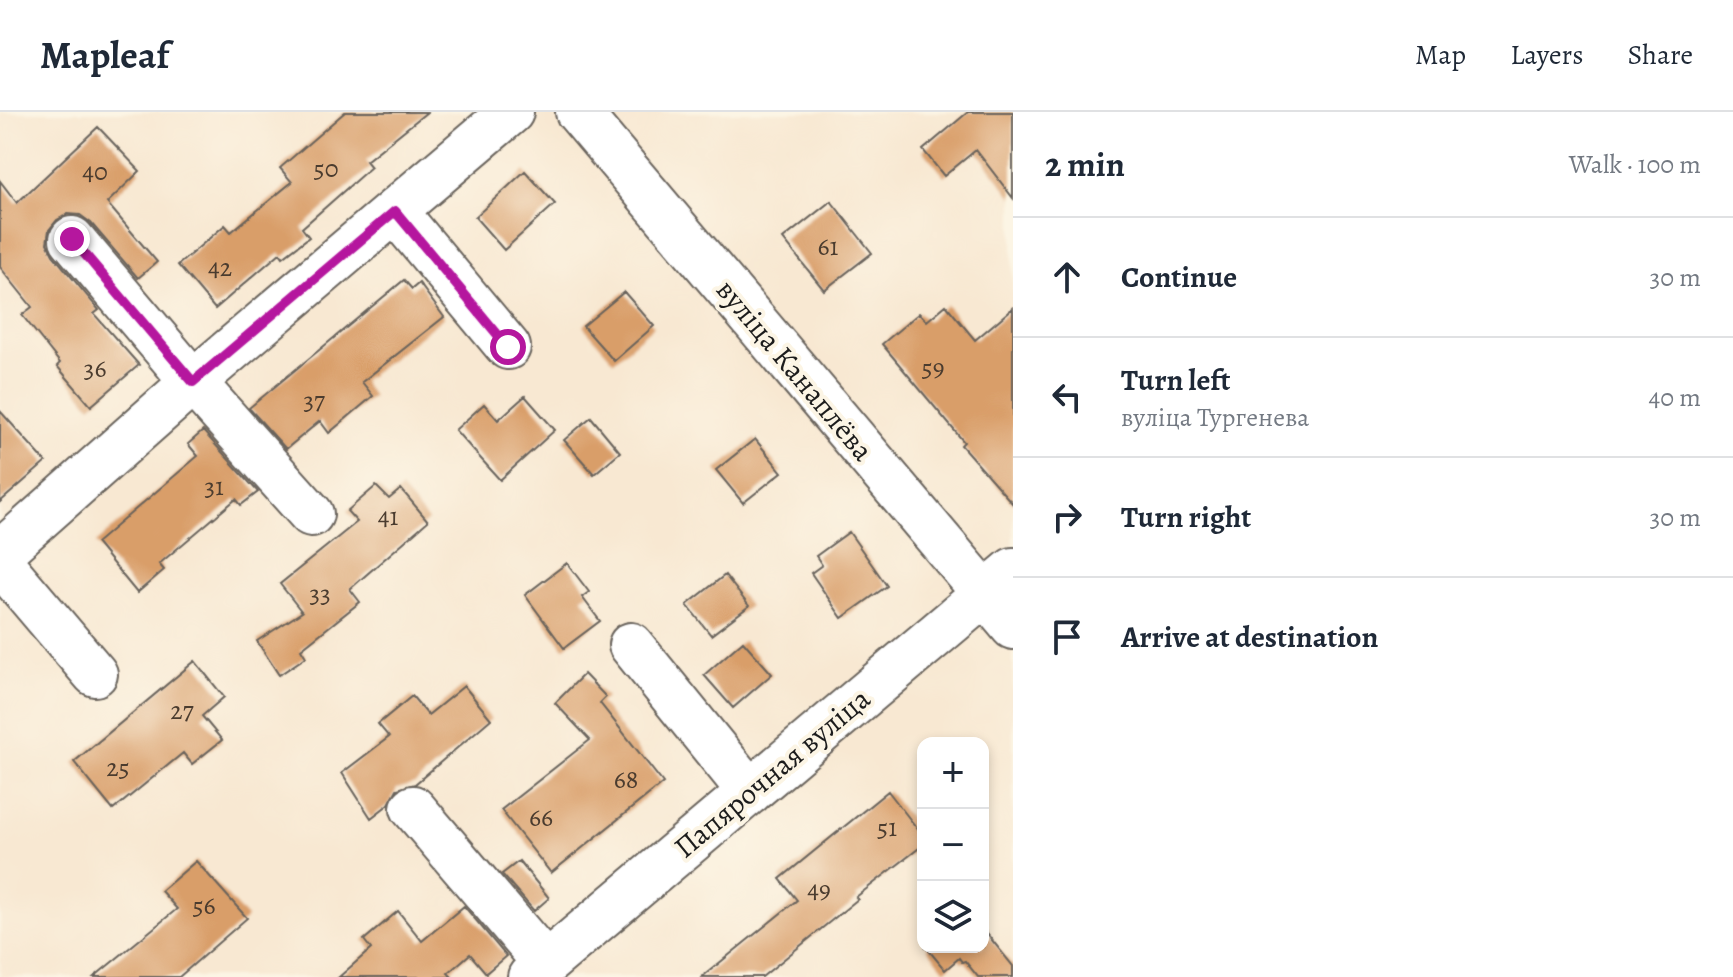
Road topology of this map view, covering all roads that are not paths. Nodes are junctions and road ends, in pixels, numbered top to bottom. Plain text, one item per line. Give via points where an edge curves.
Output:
1 (511, 112) edge
2 (578, 112) edge
3 (395, 211) junction
4 (72, 239) dead end
5 (508, 347) dead end
6 (193, 382) junction
7 (311, 514) dead end
8 (0, 553) edge
9 (0, 562) edge
10 (999, 582) edge
11 (1013, 627) edge
12 (631, 645) dead end
13 (95, 674) dead end
14 (750, 792) junction
15 (413, 808) dead end
16 (538, 971) edge

1 - 3 street
2 - 10 street, вуліца Канаплёва
3 - 5 street
3 - 6 street
4 - 6 street
6 - 7 street
6 - 8 street
9 - 13 street
10 - 11 street, вуліца Канаплёва
10 - 14 street, Папярочная вуліца
12 - 14 street
14 - 16 street, Папярочная вуліца
15 - 16 street

